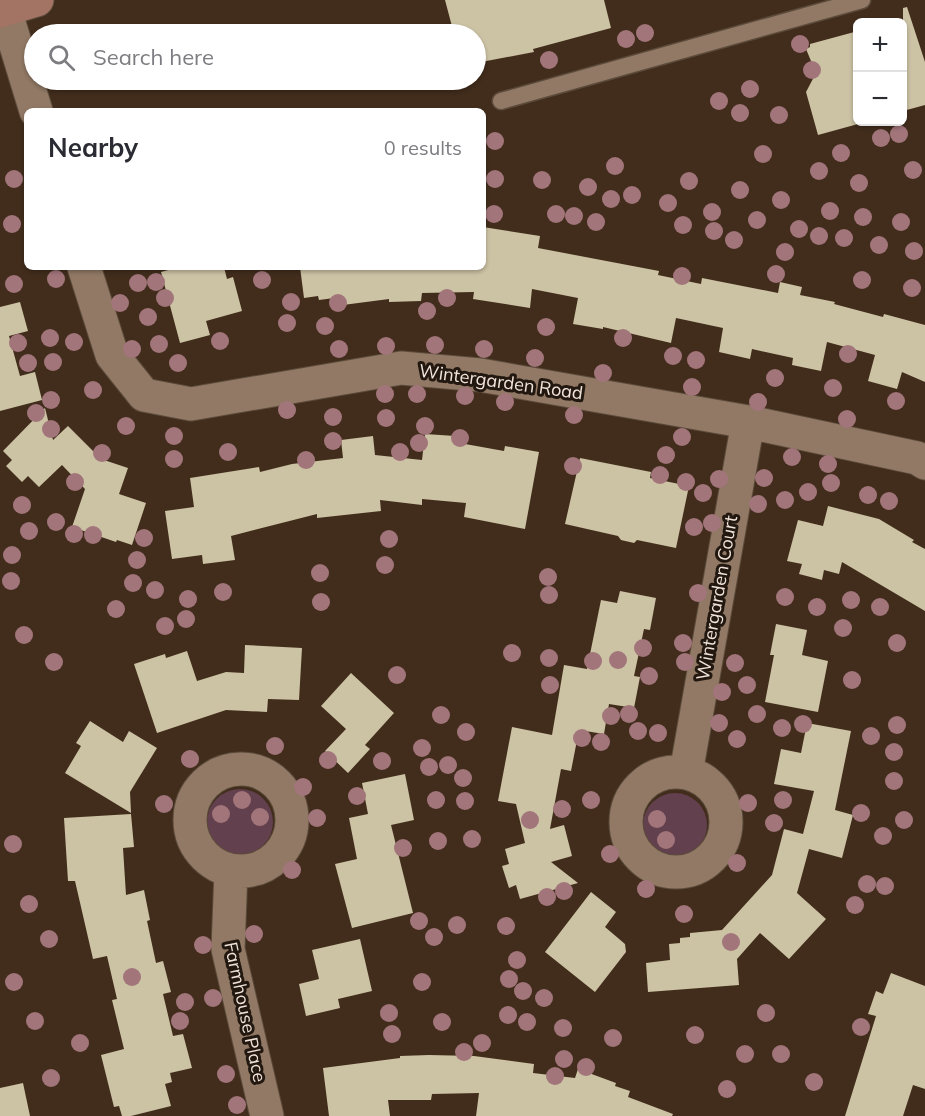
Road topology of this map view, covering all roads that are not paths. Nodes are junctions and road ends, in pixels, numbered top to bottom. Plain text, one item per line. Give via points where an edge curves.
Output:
1 (37, 0) edge
2 (861, 0) edge
3 (2, 7) edge
4 (24, 74) edge
5 (29, 90) edge
6 (501, 101) dead end
7 (35, 108) edge
8 (85, 270) edge
9 (748, 422) junction
10 (925, 463) edge
11 (686, 773) dead end
12 (231, 871) dead end
13 (267, 1116) edge

1 - 3 street
2 - 6 lane
3 - 4 street
5 - 7 street
8 - 9 street, Wintergarden Road via 112,355 144,395 191,404 401,368 480,375
9 - 10 street, Wintergarden Road via 917,458
9 - 11 street, Wintergarden Court
12 - 13 street, Farmhouse Place via 228,949

